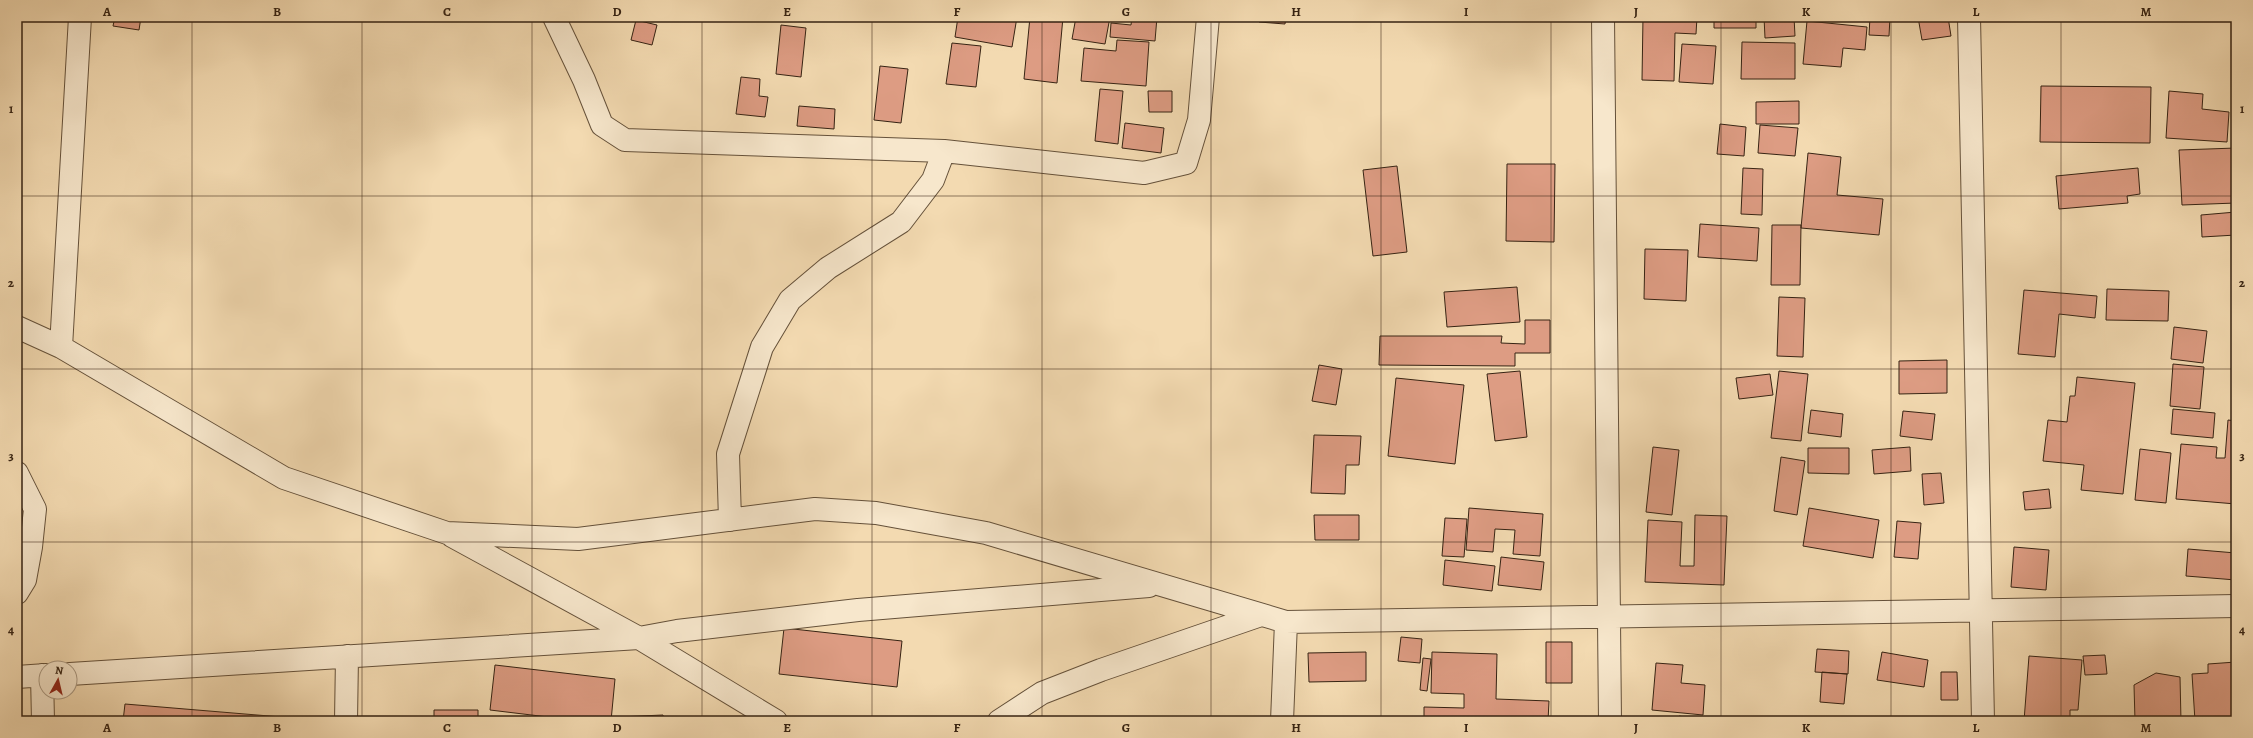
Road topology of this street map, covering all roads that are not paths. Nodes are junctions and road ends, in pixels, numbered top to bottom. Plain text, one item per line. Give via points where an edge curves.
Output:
1 (80, 17) edge
2 (554, 17) edge
3 (1208, 17) edge
4 (1604, 17) edge
5 (1969, 17) edge
6 (944, 151) junction
7 (17, 327) edge
8 (61, 347) junction
9 (17, 473) edge
10 (730, 520) junction
11 (447, 534) junction
12 (1161, 585) junction
13 (17, 593) edge
14 (2236, 606) edge
15 (1981, 610) junction
16 (1260, 615) junction
17 (1610, 616) junction
18 (1286, 622) junction
19 (639, 638) junction
20 (347, 656) junction
21 (78, 673) edge
22 (38, 675) edge
23 (17, 677) edge
24 (43, 700) edge
25 (43, 721) edge
26 (346, 721) edge
27 (776, 721) edge
28 (999, 721) edge
29 (1282, 721) edge
30 (1610, 721) edge
31 (1983, 721) edge

1 - 8 street
2 - 6 street via 584,80 602,126 625,140
3 - 6 street via 1198,120 1186,163 1144,173
4 - 17 street
5 - 15 street
6 - 10 street via 933,180 901,222 828,268 790,300 762,347 728,454
7 - 8 street
8 - 11 street via 284,478
9 - 13 street via 35,509 32,547 26,573
10 - 11 street via 578,539
10 - 12 street via 815,509 876,513 986,533
11 - 19 street
12 - 16 street
12 - 19 street via 858,610 677,631
14 - 15 street
15 - 17 street
15 - 31 street
16 - 18 street
16 - 28 street via 1042,693
17 - 18 street
17 - 30 street
18 - 29 street
19 - 20 street
19 - 27 street
20 - 21 street
20 - 26 street
22 - 23 street
24 - 25 street

